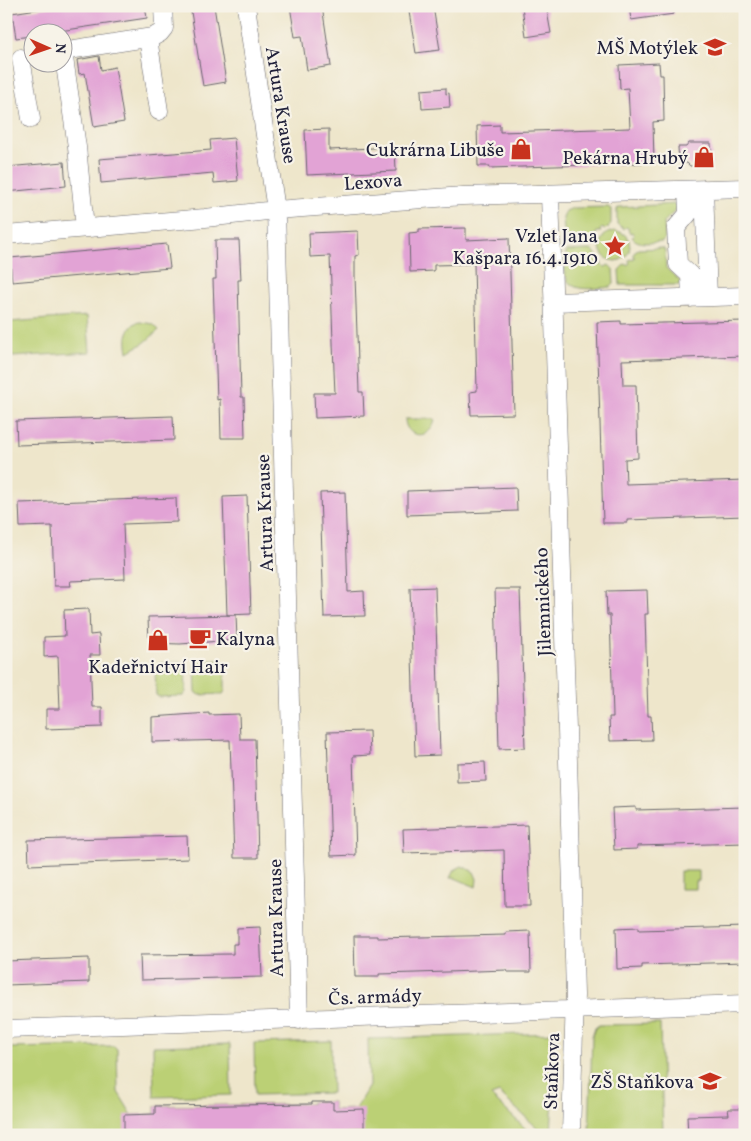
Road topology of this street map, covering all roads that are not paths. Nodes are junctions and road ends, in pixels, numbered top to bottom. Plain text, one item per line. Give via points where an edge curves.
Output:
1 (162, 6) edge
2 (246, 6) edge
3 (148, 38) junction
4 (72, 50) edge
5 (20, 58) edge
6 (66, 72) edge
7 (159, 111) dead end
8 (31, 119) dead end
9 (745, 188) edge
10 (695, 190) junction
11 (550, 194) junction
12 (276, 210) junction
13 (86, 228) junction
14 (6, 235) edge
15 (745, 296) edge
16 (700, 297) junction
17 (553, 302) junction
18 (745, 1004) edge
19 (574, 1009) junction
20 (299, 1020) junction
21 (6, 1029) edge
22 (571, 1135) edge

1 - 3 street via 164,28
2 - 12 street, Artura Krause
3 - 4 street
3 - 7 street
5 - 8 street
6 - 13 street
9 - 10 street, Lexova
10 - 11 street, Lexova
10 - 16 street
10 - 16 street via 688,214 676,228 678,264 690,275
11 - 12 street, Lexova via 463,196
11 - 17 street, Jilemnického
12 - 13 street, Lexova
12 - 20 street, Artura Krause
13 - 14 street, Lexova
15 - 16 street
16 - 17 street
17 - 19 street, Jilemnického
18 - 19 street, Čs. armády
19 - 20 street, Čs. armády
19 - 22 street, Staňkova
20 - 21 street, Čs. armády

